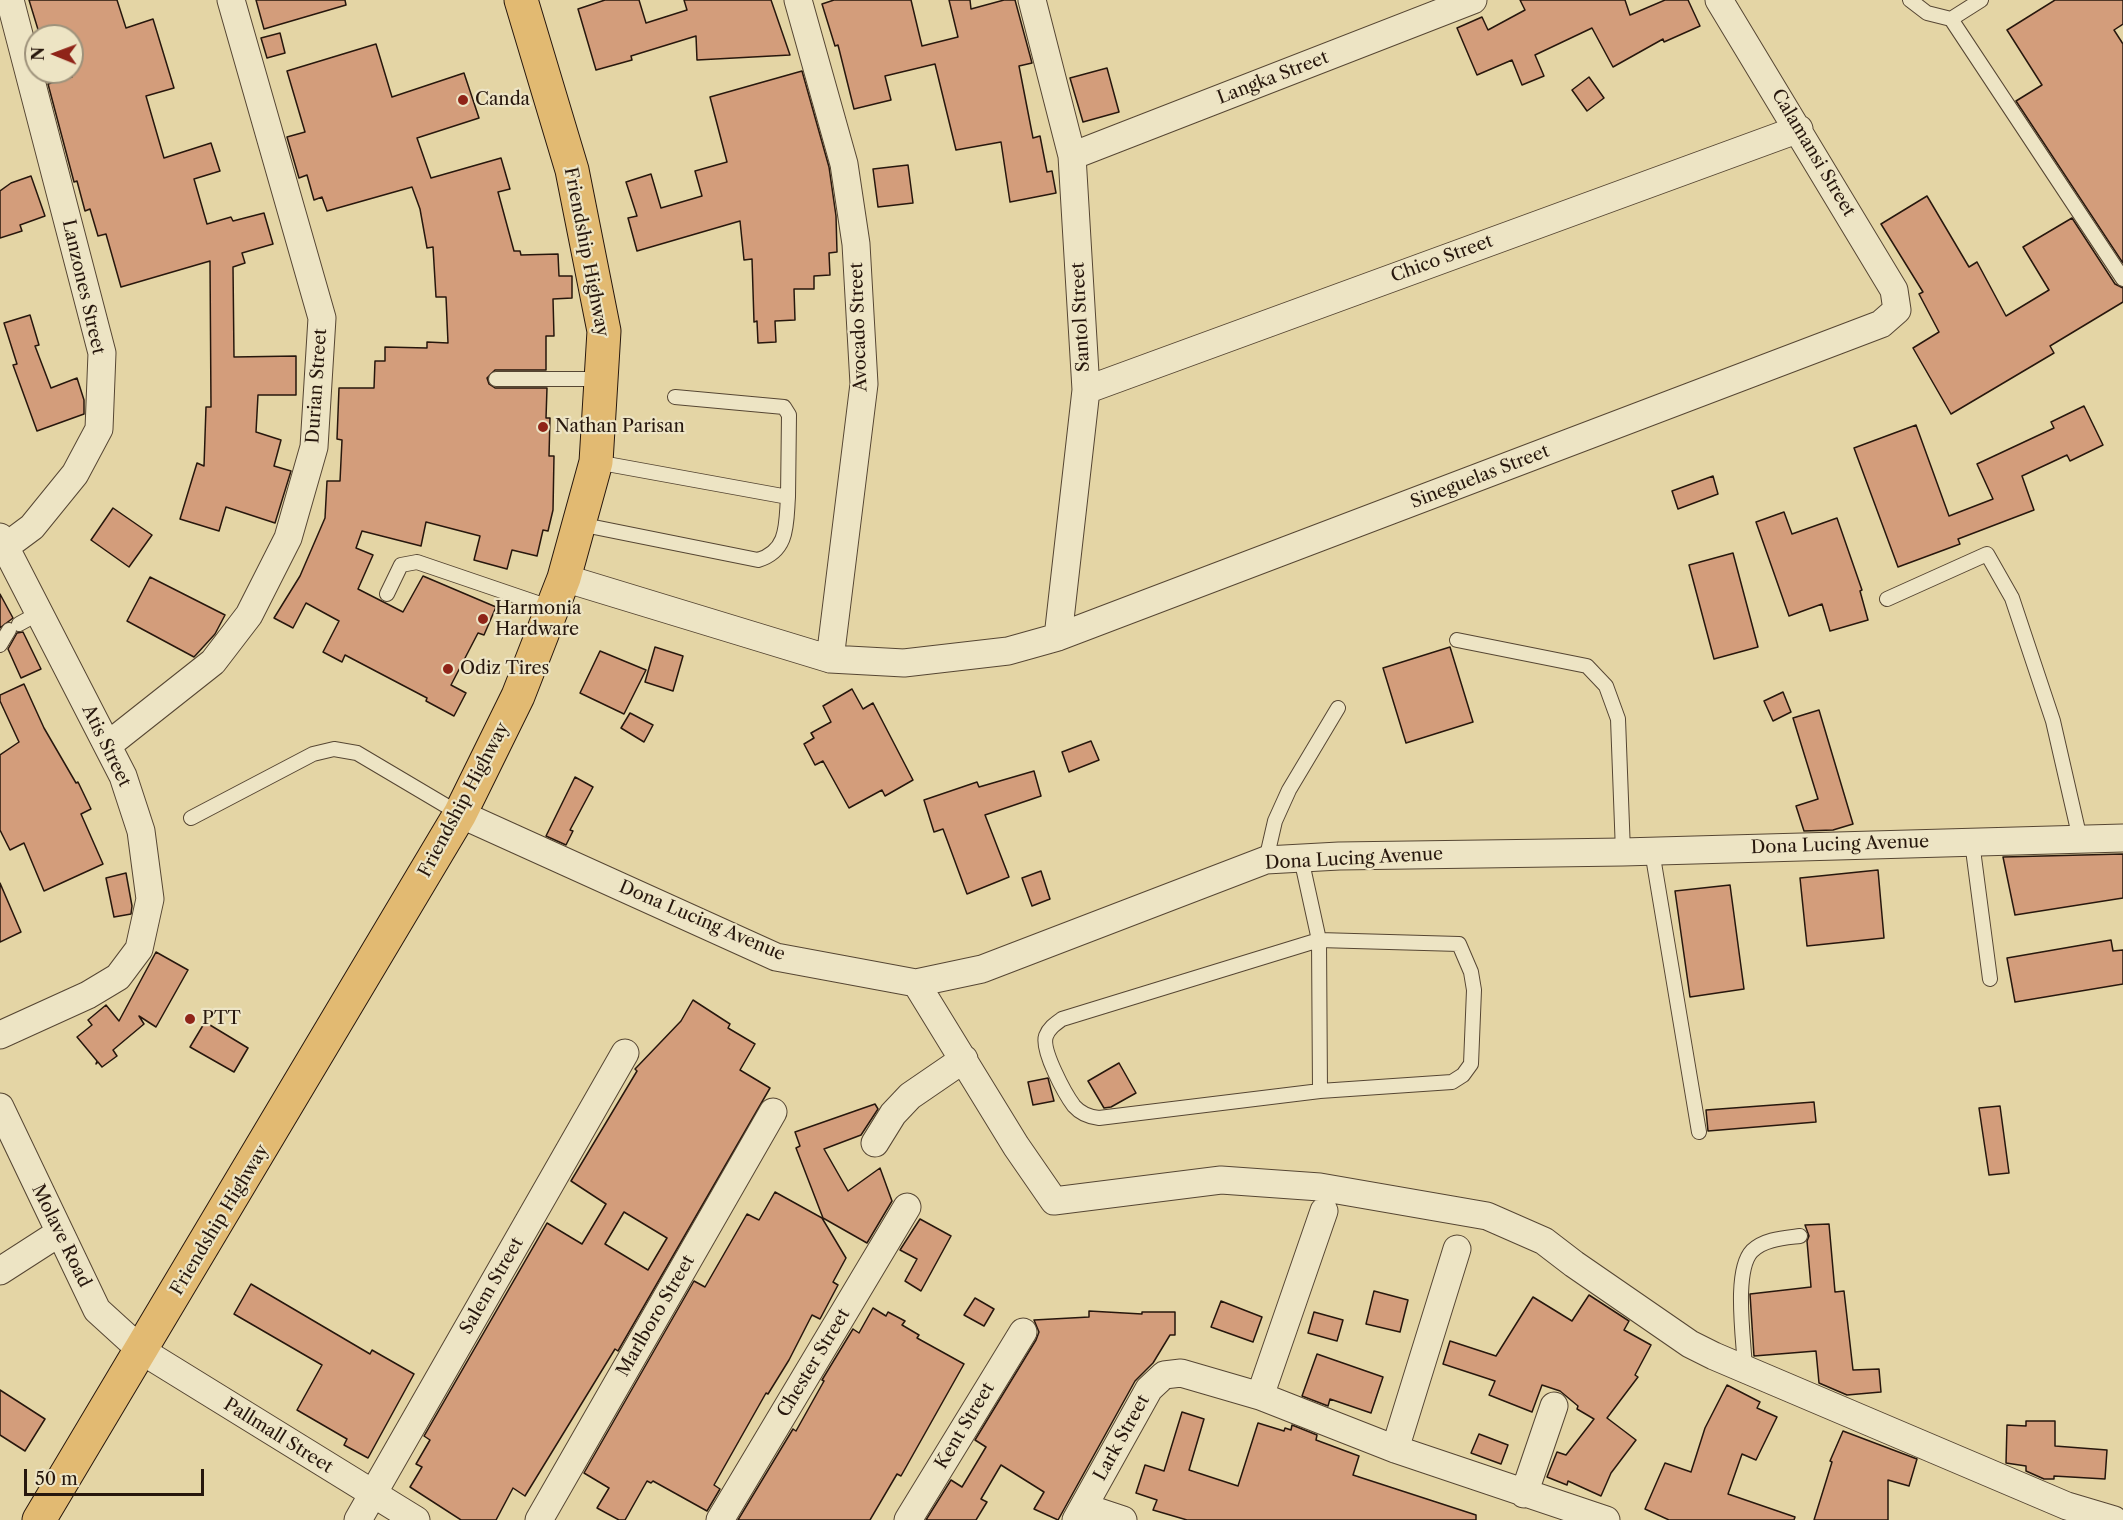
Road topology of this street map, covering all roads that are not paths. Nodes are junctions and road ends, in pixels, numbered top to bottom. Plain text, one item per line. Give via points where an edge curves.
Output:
1 (10, 0) edge
2 (231, 0) edge
3 (521, 0) edge
4 (798, 0) edge
5 (1032, 0) edge
6 (1473, 0) edge
7 (1719, 0) edge
8 (1911, 0) edge
9 (1982, 0) edge
10 (1951, 19) junction
11 (1799, 129) junction
12 (1072, 156) junction
13 (2123, 279) edge
14 (1898, 310) joint
15 (496, 379) dead end
16 (602, 379) junction
17 (1086, 390) junction
18 (675, 397) dead end
19 (596, 462) junction
20 (788, 497) junction
21 (579, 524) junction
22 (3, 542) edge
23 (564, 578) junction
24 (387, 594) dead end
25 (1887, 599) dead end
26 (552, 608) junction
27 (22, 622) junction
28 (1058, 637) junction
29 (1457, 640) dead end
30 (0, 645) edge
31 (830, 659) junction
32 (1338, 708) dead end
33 (108, 745) junction
34 (460, 814) junction
35 (191, 818) dead end
36 (2123, 838) edge
37 (2080, 839) junction
38 (1972, 842) junction
39 (1652, 851) junction
40 (1623, 852) junction
41 (1301, 858) junction
42 (1266, 860) junction
43 (1318, 940) junction
44 (1990, 979) dead end
45 (916, 983) junction
46 (0, 1035) edge
47 (625, 1053) dead end
48 (964, 1059) junction
49 (1320, 1091) junction
50 (0, 1107) edge
51 (773, 1112) dead end
52 (1699, 1132) dead end
53 (875, 1143) dead end
54 (907, 1207) dead end
55 (1324, 1211) dead end
56 (59, 1233) junction
57 (1800, 1236) dead end
58 (1458, 1250) dead end
59 (0, 1271) edge
60 (1023, 1332) dead end
61 (142, 1351) junction
62 (1745, 1369) junction
63 (1260, 1396) junction
64 (1554, 1406) dead end
65 (1395, 1449) junction
66 (1524, 1494) junction
67 (373, 1495) junction
68 (1080, 1513) edge
69 (39, 1520) edge
70 (358, 1520) edge
71 (416, 1520) edge
72 (539, 1520) edge
73 (720, 1520) edge
74 (908, 1520) edge
75 (1124, 1520) edge
76 (1606, 1520) edge
77 (2114, 1520) edge

1 - 22 street, Lanzones Street via 102,353 99,429 75,474 32,527
2 - 33 street, Durian Street via 322,318 314,447 288,538 249,615 213,662
3 - 16 main road, Friendship Highway via 572,170 604,331
4 - 31 street, Avocado Street via 844,164 856,244 864,384
5 - 12 street, Santol Street
6 - 12 street, Langka Street
7 - 11 street, Calamansi Street
8 - 10 lane via 1927,13
9 - 10 lane
10 - 13 lane
11 - 14 street, Calamansi Street via 1894,290
11 - 17 street, Chico Street
12 - 17 street, Santol Street
14 - 28 street, Sineguelas Street via 1881,324
15 - 16 lane
16 - 19 main road, Friendship Highway
17 - 28 street, Santol Street
18 - 20 lane via 784,407 789,415
19 - 20 lane
19 - 21 main road, Friendship Highway
20 - 21 lane via 785,536 778,549 758,560
21 - 23 main road, Friendship Highway
22 - 27 street, Atis Street
23 - 26 main road, Friendship Highway
23 - 31 street, Sineguelas Street
24 - 26 lane via 401,565 417,562
25 - 37 lane via 1987,554 2012,598 2053,720
26 - 34 main road, Friendship Highway via 518,696
27 - 30 lane
27 - 33 street, Atis Street
28 - 31 street, Sineguelas Street via 1008,651 904,663
29 - 40 lane via 1587,666 1606,686 1618,719
32 - 42 lane via 1288,790 1275,820
33 - 46 street, Atis Street via 141,831 150,899 139,949 118,976 88,995
34 - 35 lane via 357,753 333,749 313,753
34 - 45 street, Dona Lucing Avenue via 776,957
34 - 61 main road, Friendship Highway
36 - 37 street, Dona Lucing Avenue
37 - 38 street, Dona Lucing Avenue
38 - 39 street, Dona Lucing Avenue
38 - 44 lane
39 - 40 street, Dona Lucing Avenue
39 - 52 lane
40 - 41 street, Dona Lucing Avenue
41 - 42 street, Dona Lucing Avenue
41 - 43 lane
42 - 45 street, Dona Lucing Avenue via 982,969
43 - 49 lane
43 - 49 lane via 1459,944 1474,990 1472,1064 1452,1082
43 - 49 lane via 1062,1019 1051,1026 1045,1038 1046,1052 1074,1106 1086,1116 1099,1118
45 - 48 street
47 - 67 street, Salem Street
48 - 53 street via 910,1096
48 - 62 street via 1054,1201 1221,1180 1320,1187 1487,1216 1544,1240 1690,1344
50 - 56 street, Molave Road
51 - 72 street, Marlboro Street
54 - 73 street, Chester Street
55 - 63 street
56 - 59 street
56 - 61 street, Molave Road via 98,1310
57 - 62 lane via 1762,1244 1743,1264
58 - 65 street
60 - 74 street, Kent Street
61 - 67 street, Pallmall Street
61 - 69 main road, Friendship Highway
62 - 77 street via 2067,1506
63 - 65 street
63 - 68 street, Lark Street via 1180,1373 1164,1375 1149,1389
64 - 66 street
65 - 66 street
66 - 76 street
67 - 70 street, Salem Street
67 - 71 street, Pallmall Street
68 - 75 street

